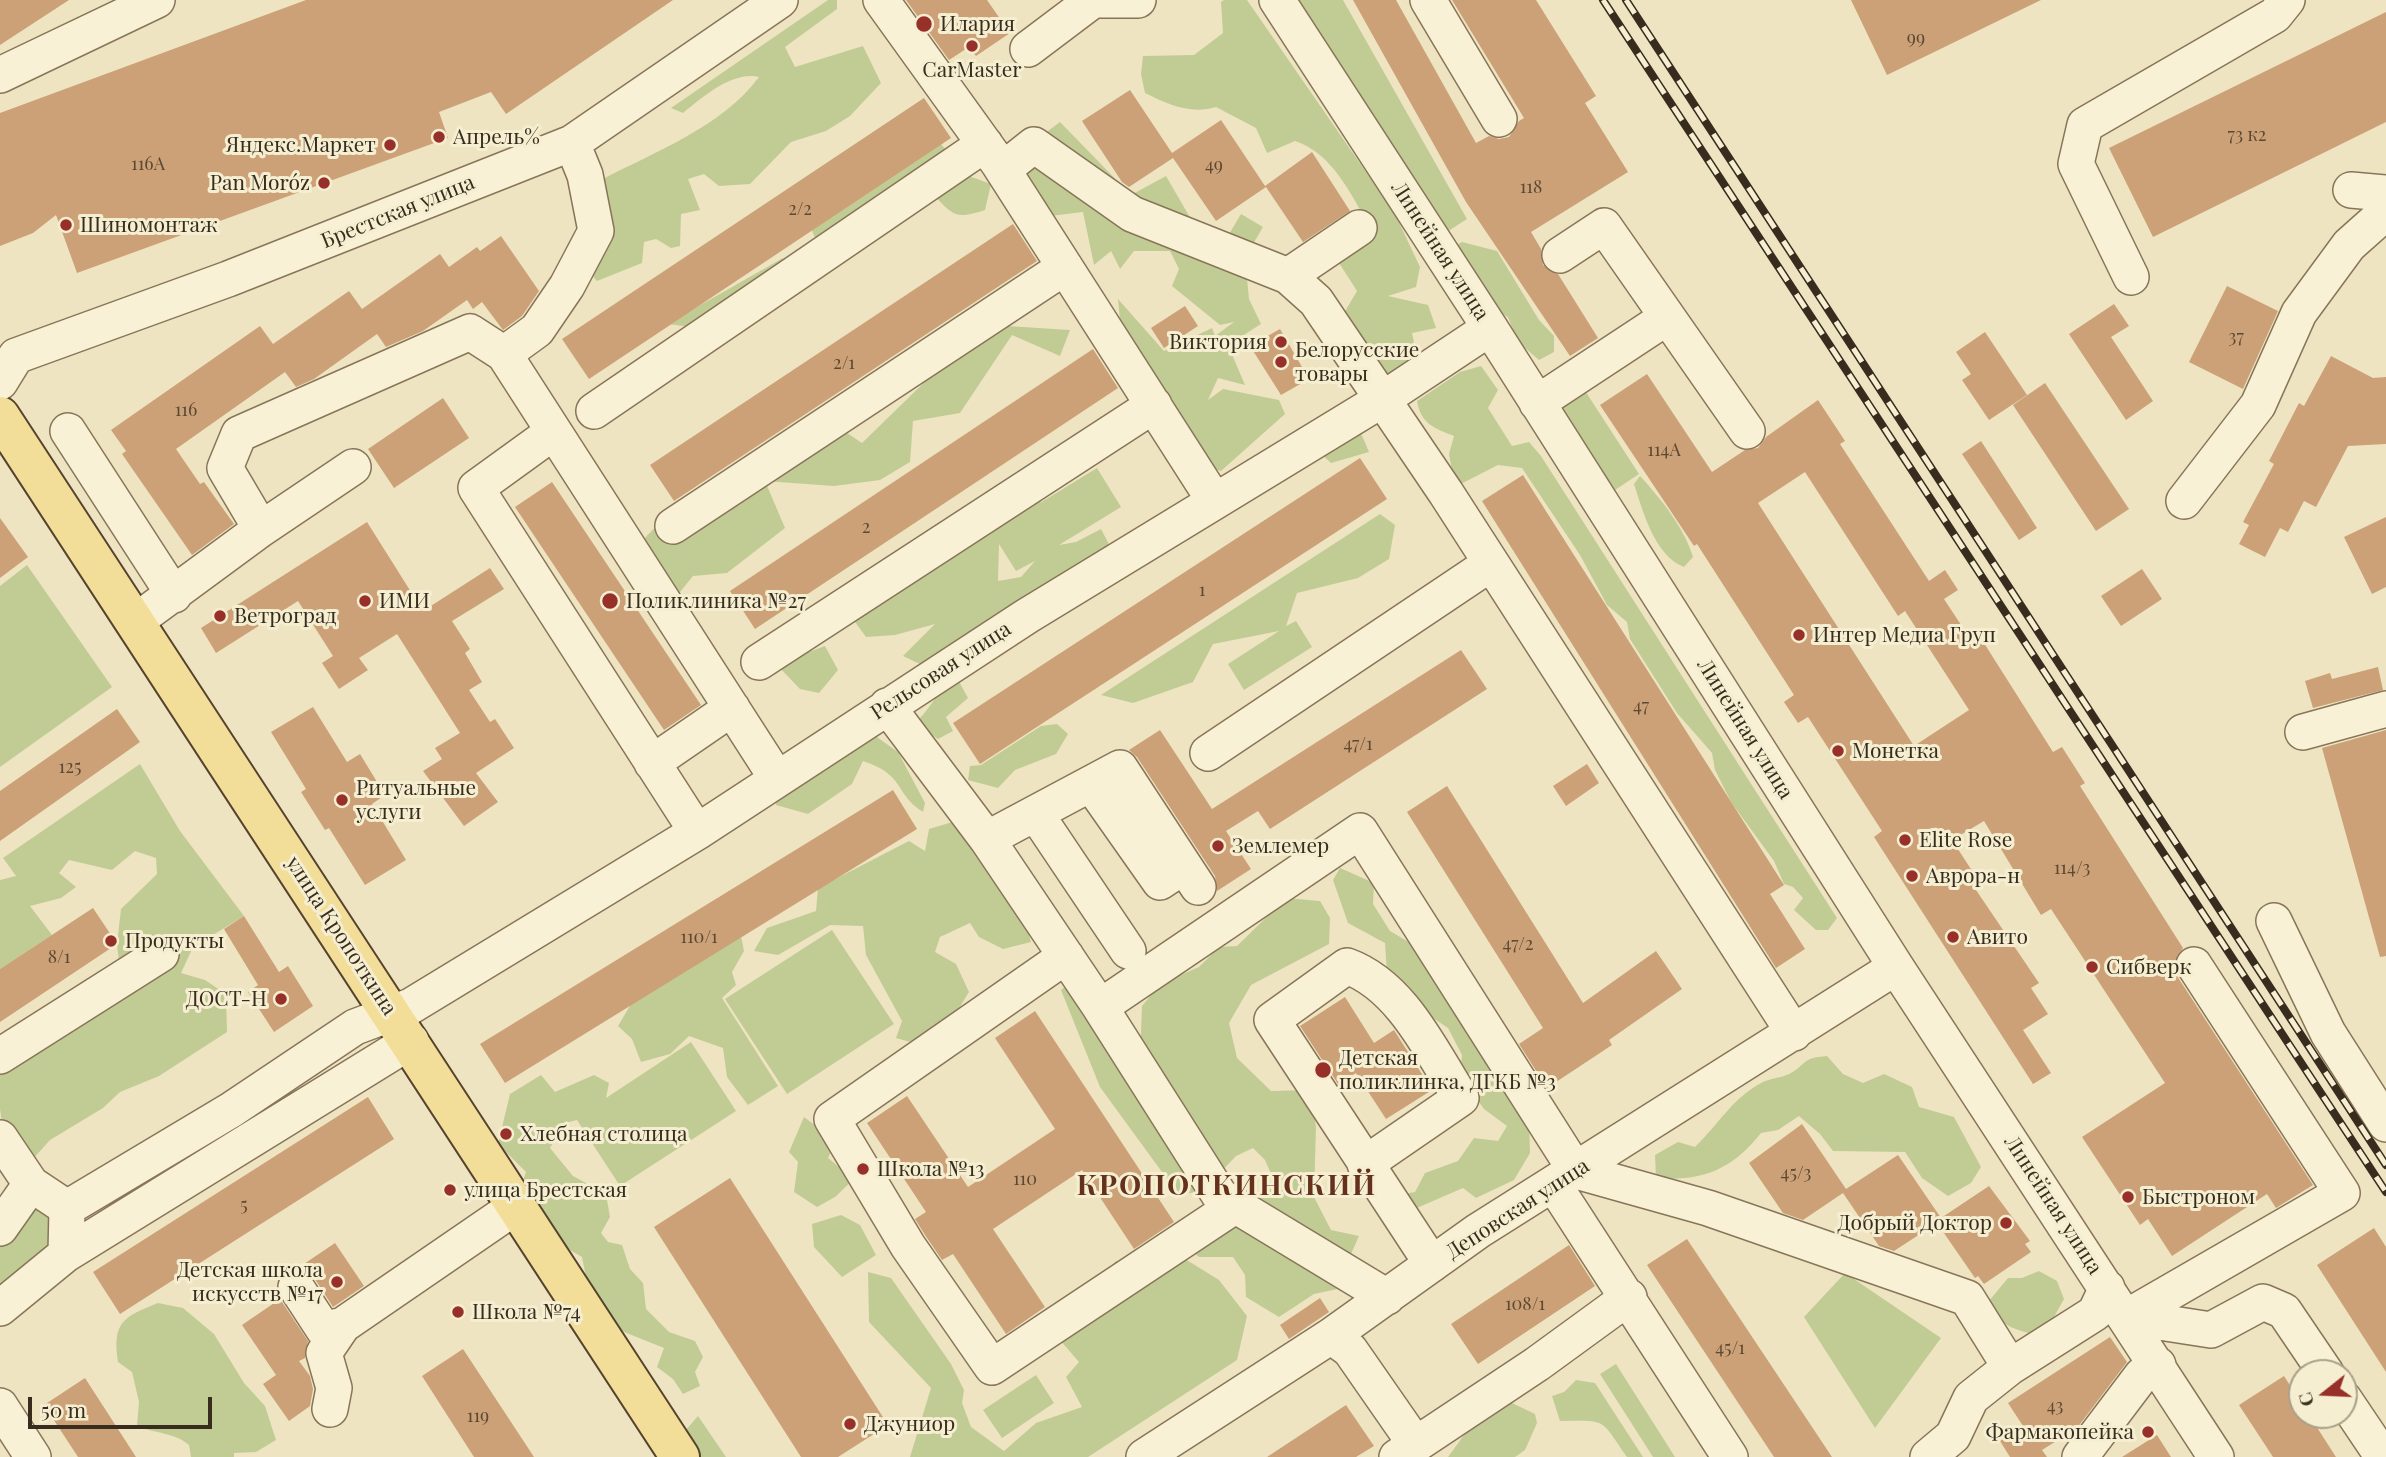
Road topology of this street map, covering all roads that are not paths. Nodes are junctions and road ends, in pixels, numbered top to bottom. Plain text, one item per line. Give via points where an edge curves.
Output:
1 (157, 0) edge
2 (780, 0) edge
3 (881, 0) edge
4 (1093, 0) edge
5 (1101, 0) edge
6 (1138, 0) edge
7 (1277, 0) edge
8 (1428, 0) edge
9 (2287, 0) edge
10 (1028, 49) dead end
11 (0, 75) edge
12 (1499, 119) dead end
13 (572, 143) junction
14 (992, 154) junction
15 (2351, 190) dead end
16 (2386, 193) edge
17 (2386, 212) edge
18 (1359, 228) dead end
19 (1560, 255) dead end
20 (1065, 267) junction
21 (1288, 276) junction
22 (2131, 277) dead end
23 (1666, 318) junction
24 (1490, 328) junction
25 (504, 354) junction
26 (0, 382) edge
27 (1383, 399) junction
28 (1537, 403) junction
29 (1154, 405) junction
30 (594, 411) dead end
31 (0, 415) edge
32 (68, 431) dead end
33 (1746, 431) dead end
34 (552, 433) junction
35 (353, 467) dead end
36 (1214, 500) junction
37 (2184, 501) dead end
38 (673, 526) dead end
39 (261, 529) junction
40 (1490, 564) junction
41 (174, 594) junction
42 (135, 621) junction
43 (760, 662) dead end
44 (887, 706) junction
45 (732, 708) junction
46 (2386, 709) edge
47 (2303, 732) dead end
48 (1208, 753) dead end
49 (652, 763) junction
50 (776, 777) junction
51 (1036, 814) junction
52 (697, 832) junction
53 (988, 839) junction
54 (1191, 876) dead end
55 (2274, 921) dead end
56 (1128, 951) dead end
57 (161, 954) dead end
58 (1066, 956) junction
59 (2194, 965) dead end
60 (1896, 967) junction
61 (1100, 1007) junction
62 (401, 1027) junction
63 (1794, 1033) junction
64 (0, 1056) edge
65 (231, 1110) junction
66 (2386, 1124) edge
67 (0, 1138) edge
68 (249, 1140) junction
69 (1365, 1164) junction
70 (1565, 1178) junction
71 (31, 1184) junction
72 (515, 1207) junction
73 (1233, 1207) junction
74 (67, 1208) junction
75 (0, 1228) edge
76 (66, 1254) junction
77 (1432, 1264) junction
78 (296, 1287) dead end
79 (2107, 1289) junction
80 (1387, 1297) junction
81 (1629, 1297) junction
82 (0, 1308) edge
83 (2127, 1317) junction
84 (343, 1325) junction
85 (1331, 1336) junction
86 (2317, 1359) edge
87 (2158, 1365) junction
88 (2010, 1367) junction
89 (0, 1406) edge
90 (330, 1409) dead end
91 (2358, 1420) edge
92 (1406, 1451) edge
93 (33, 1457) edge
94 (680, 1457) edge
95 (1144, 1457) edge
96 (1730, 1457) edge
97 (1928, 1457) edge
98 (2080, 1457) edge
99 (2216, 1457) edge
100 (2383, 1457) edge

1 - 11 street
2 - 13 street, Брестская улица
3 - 14 street
4 - 10 street
5 - 6 street
7 - 24 street, Линейная улица
8 - 12 street
9 - 22 street via 2275,15 2085,125 2076,164
13 - 25 street via 586,175 596,231 537,330
13 - 26 street, Брестская улица via 228,279 16,356
14 - 20 street
14 - 21 street via 1010,164 1034,145 1132,214
14 - 30 street
15 - 16 street
17 - 37 street via 2349,245 2299,313 2258,405
18 - 21 street
19 - 23 street via 1604,226
20 - 29 street
20 - 38 street
21 - 27 street via 1316,301
23 - 28 street
23 - 33 street
24 - 27 street, Рельсовая улица
24 - 28 street, Линейная улица
25 - 34 street
25 - 39 street via 470,331 239,434 225,468
27 - 36 street, Рельсовая улица
27 - 40 street
28 - 60 street, Линейная улица
29 - 36 street
29 - 43 street
31 - 42 main road, улица Кропоткина
32 - 41 street
34 - 45 street
34 - 49 street via 476,488
35 - 39 street
36 - 44 street, Рельсовая улица
39 - 41 street
40 - 48 street
40 - 63 street
41 - 42 street
42 - 62 main road, улица Кропоткина
44 - 50 street, Рельсовая улица
44 - 53 street
45 - 49 street
45 - 50 street
46 - 47 street
49 - 52 street
50 - 52 street, Рельсовая улица
51 - 53 street
51 - 54 street via 1120,768
51 - 56 street
52 - 62 street, Рельсовая улица via 411,1006
53 - 58 street
55 - 66 street via 2329,1033
57 - 64 street
58 - 61 street
58 - 73 street via 831,1119 908,1246 992,1367
59 - 83 street via 2342,1193
60 - 63 street, Деповская улица
60 - 79 street, Линейная улица
61 - 70 street via 1360,831
61 - 73 street via 1220,1196
62 - 65 street via 355,1027
62 - 68 street
62 - 72 main road, улица Кропоткина
63 - 70 street, Деповская улица
65 - 68 street
65 - 74 street
67 - 71 street
68 - 76 street
69 - 69 street via 1461,1098 1404,1009 1369,974 1347,966 1272,1020
69 - 77 street
70 - 77 street, Деповская улица
70 - 81 street via 1615,1280
70 - 88 street via 1707,1208 1967,1298
71 - 74 street
71 - 75 street
72 - 84 street
72 - 94 main road, улица Кропоткина
73 - 80 street
74 - 76 street
76 - 82 street
77 - 80 street, Деповская улица
78 - 84 street via 324,1330
79 - 83 street, Линейная улица
79 - 88 street via 2095,1313
80 - 85 street, Деповская улица
81 - 92 street
81 - 96 street
83 - 86 street via 2211,1330 2263,1302 2284,1311
83 - 87 street, Линейная улица
84 - 90 street via 324,1353 334,1388
85 - 92 street via 1350,1350
85 - 95 street, Деповская улица
87 - 98 street via 2143,1375
87 - 99 street, Линейная улица
88 - 97 street via 1971,1398 1953,1436
89 - 93 street
91 - 100 street

